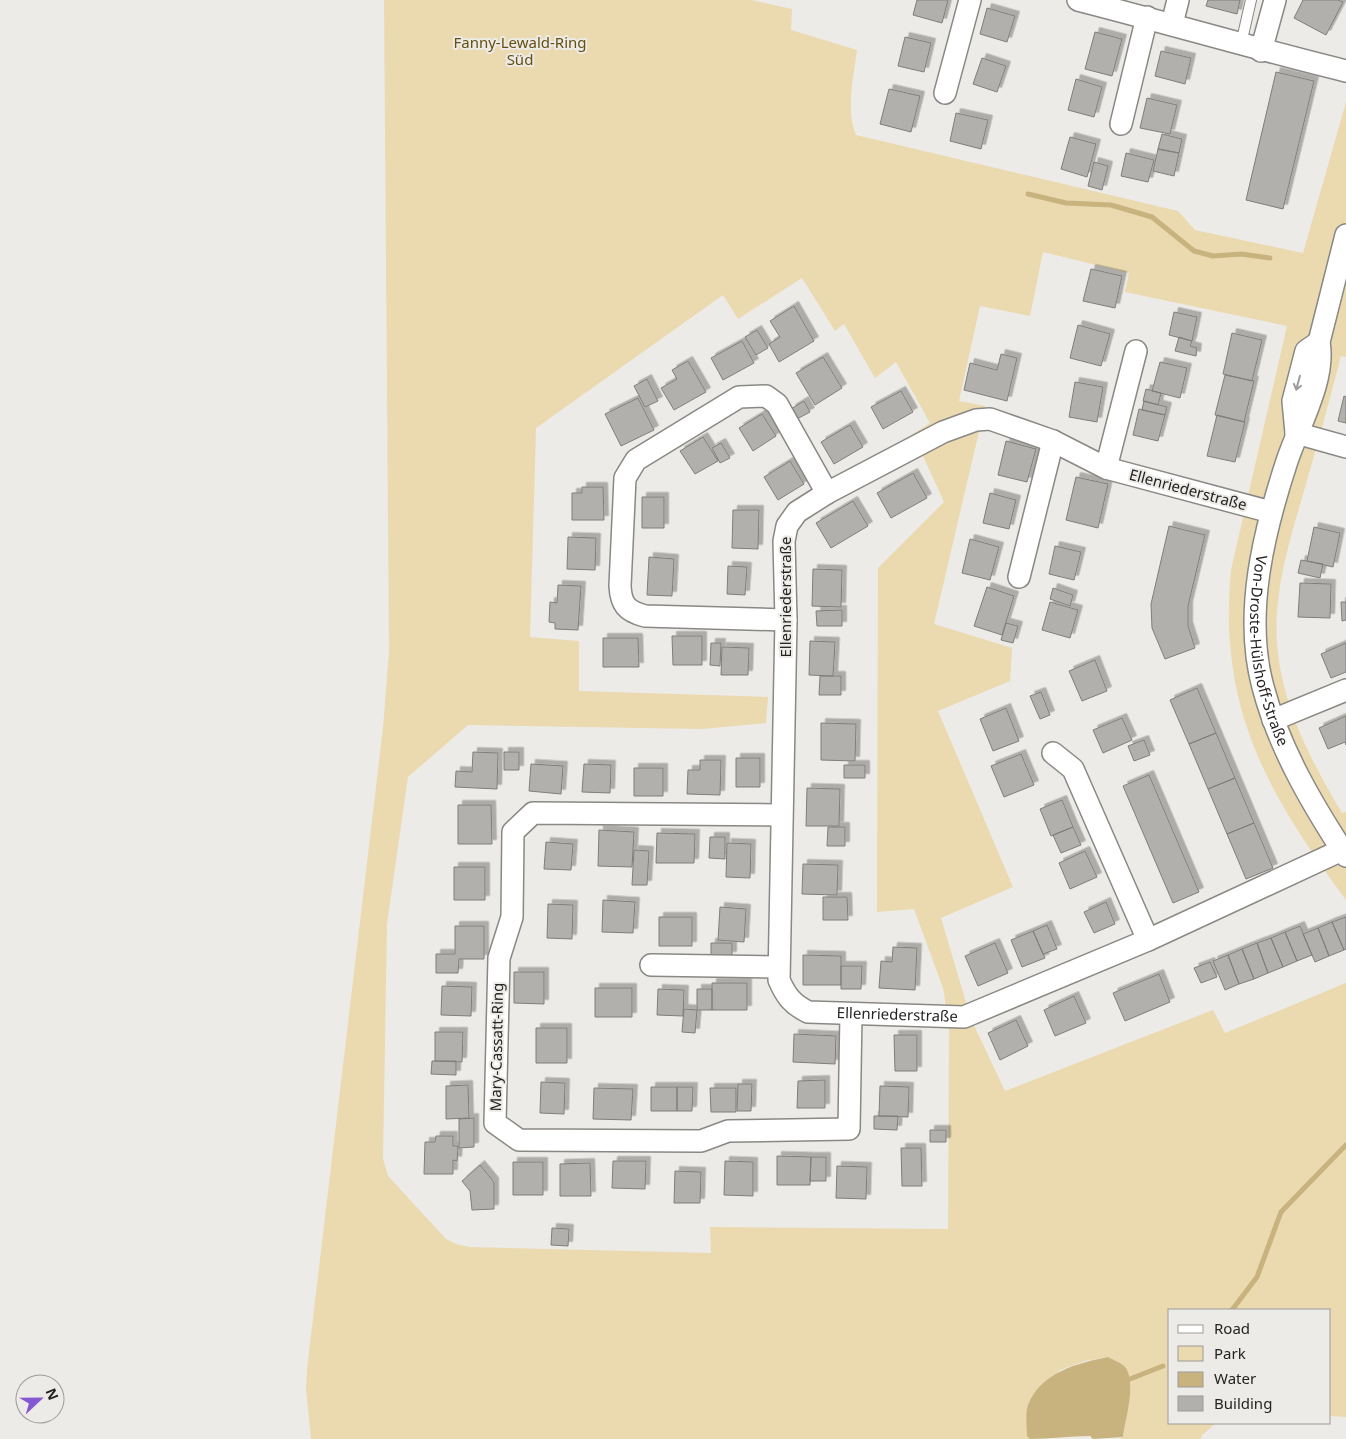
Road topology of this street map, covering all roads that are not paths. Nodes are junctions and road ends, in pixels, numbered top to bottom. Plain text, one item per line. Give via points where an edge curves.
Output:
1 (970, 0) edge
2 (1078, 0) edge
3 (1178, 0) edge
4 (1251, 0) edge
5 (1275, 0) edge
6 (1147, 17) junction
7 (1172, 24) junction
8 (1241, 44) junction
9 (1262, 51) junction
10 (1346, 71) edge
11 (945, 93) dead end
12 (1121, 124) dead end
13 (1346, 235) edge
14 (1136, 351) dead end
15 (1296, 433) junction
16 (1053, 441) junction
17 (1346, 446) edge
18 (1106, 468) junction
19 (827, 493) junction
20 (1270, 512) junction
21 (1019, 577) dead end
22 (786, 620) junction
23 (1346, 690) edge
24 (1273, 720) junction
25 (1053, 753) dead end
26 (781, 816) junction
27 (1344, 853) edge
28 (1148, 940) junction
29 (651, 965) dead end
30 (778, 967) junction
31 (851, 1014) junction

1 - 11 street
2 - 6 street
3 - 7 street
4 - 8 lane
5 - 9 street
6 - 7 street
6 - 12 street
7 - 8 street
8 - 9 street
9 - 10 street
13 - 15 street, Von-Droste-Hülshoff-Straße via 1319,342 1319,366 1309,405
14 - 18 street
15 - 17 street
15 - 20 street, Von-Droste-Hülshoff-Straße
16 - 18 street, Ellenriederstraße
16 - 19 street, Ellenriederstraße via 990,419 976,420 943,432
16 - 21 street
18 - 20 street, Ellenriederstraße
19 - 22 street, Ellenriederstraße via 798,512 787,526 784,540
19 - 22 street via 777,404 766,396 739,398 636,460 625,478 620,586 621,601 626,608 645,616
20 - 24 street, Von-Droste-Hülshoff-Straße via 1256,624 1262,686
22 - 26 street, Ellenriederstraße
23 - 24 street
24 - 27 street, Von-Droste-Hülshoff-Straße via 1308,793
25 - 28 street via 1073,770
26 - 30 street, Ellenriederstraße
26 - 31 street, Mary-Cassatt-Ring via 533,814 513,832 512,918 499,958 495,1123 519,1140 701,1141 728,1131 849,1129
27 - 28 street, Ellenriederstraße
28 - 31 street, Ellenriederstraße via 964,1017
29 - 30 street
30 - 31 street, Ellenriederstraße via 779,980 794,1005 808,1012

